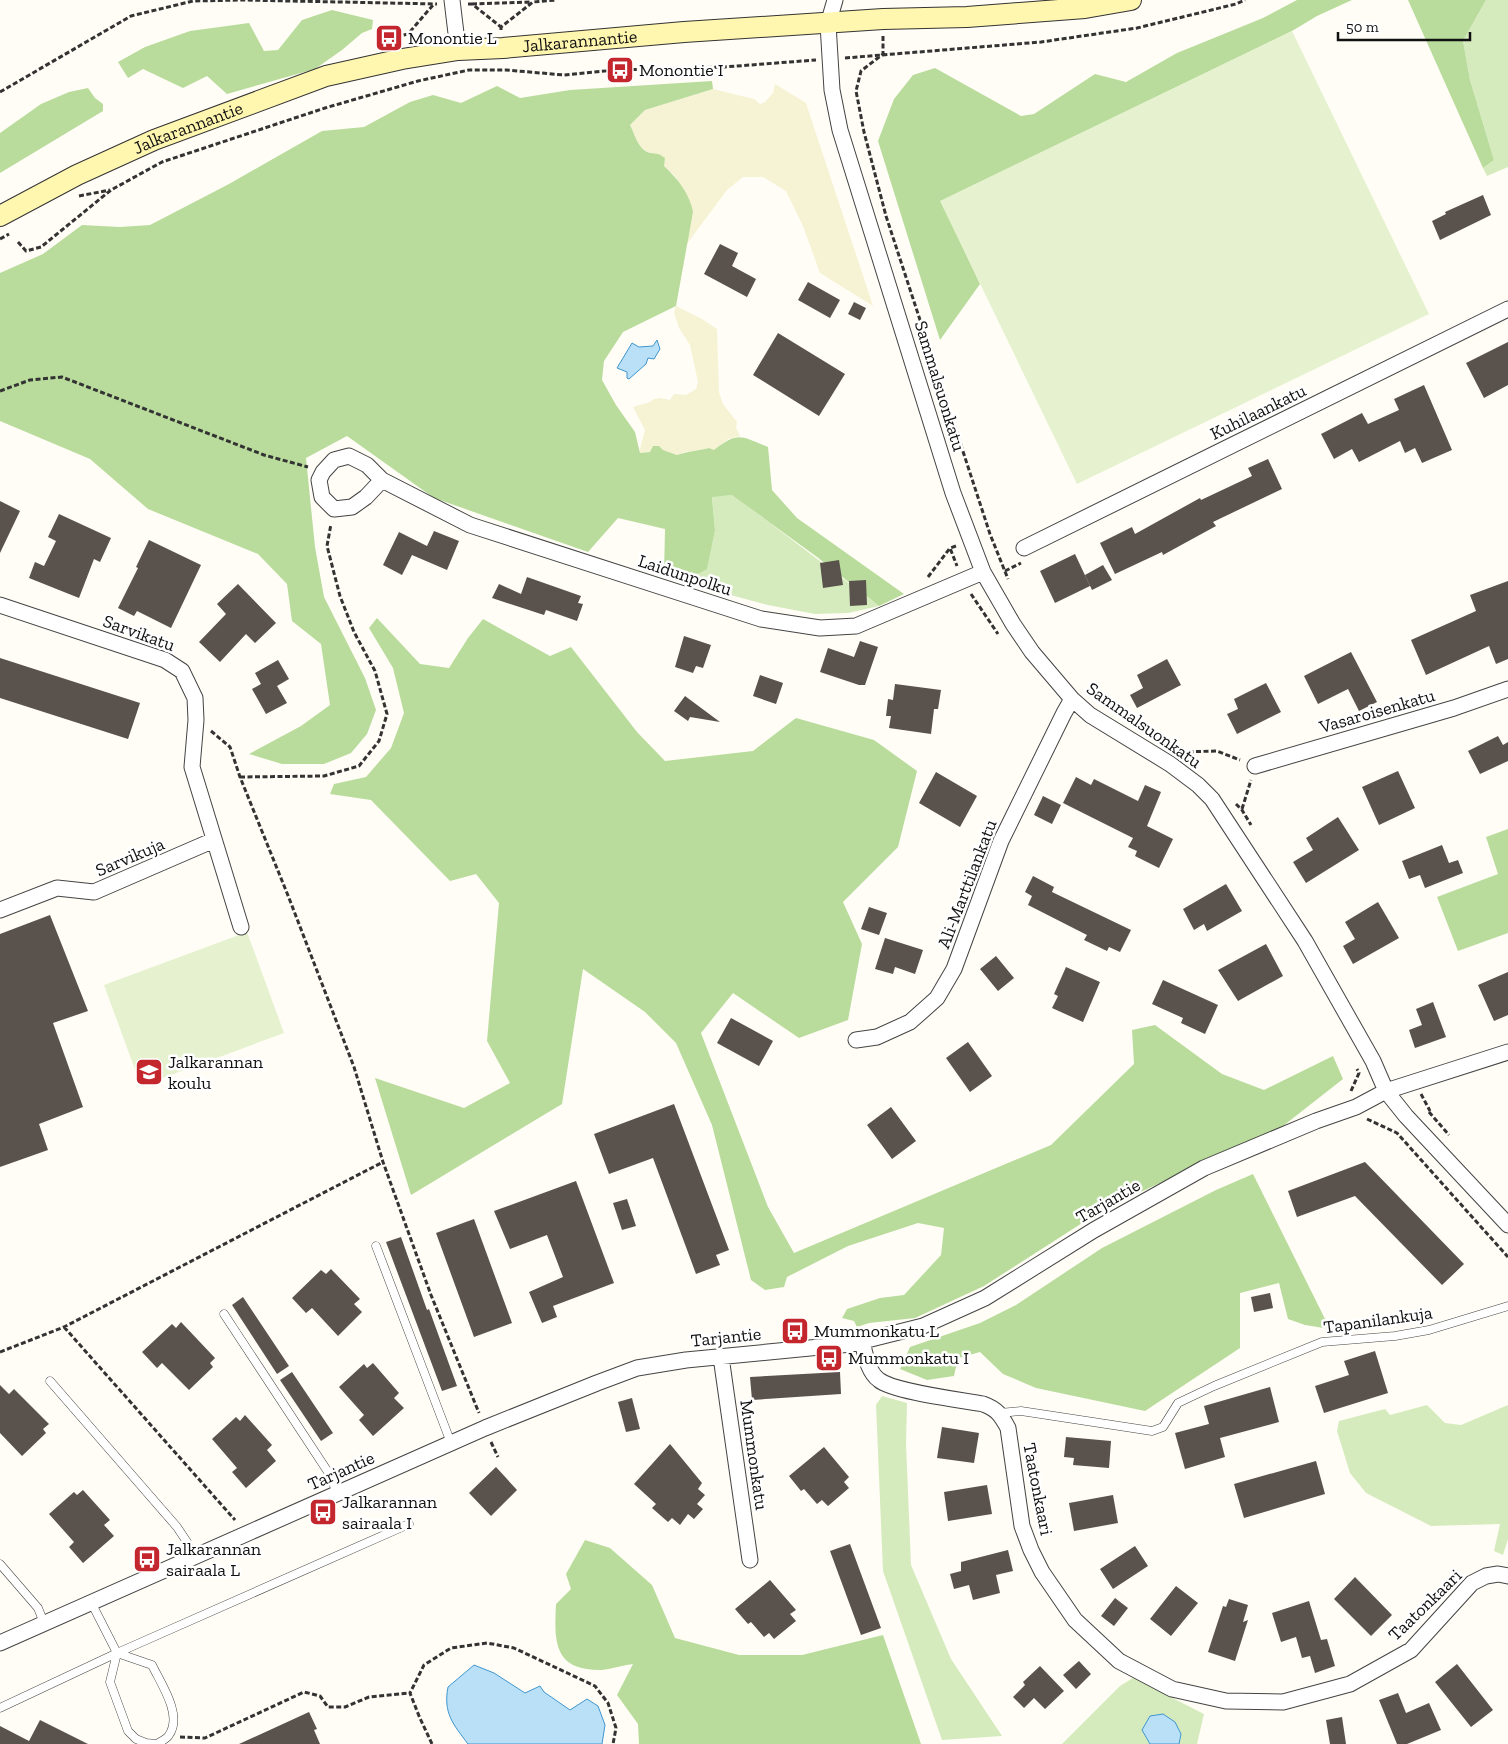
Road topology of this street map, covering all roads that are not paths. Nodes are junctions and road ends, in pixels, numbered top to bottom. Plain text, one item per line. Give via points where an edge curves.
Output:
1 (835, 0) edge
2 (1131, 0) edge
3 (452, 2) edge
4 (828, 24) junction
5 (458, 50) junction
6 (0, 216) edge
7 (1508, 309) edge
8 (382, 480) junction
9 (1024, 548) dead end
10 (984, 572) junction
11 (0, 605) edge
12 (1508, 689) edge
13 (1072, 699) junction
14 (1255, 766) road end
15 (214, 840) junction
16 (0, 910) edge
17 (241, 927) dead end
18 (856, 1040) dead end
19 (1508, 1052) edge
20 (1386, 1091) junction
21 (1508, 1225) edge
22 (376, 1246) dead end
23 (1508, 1306) edge
24 (224, 1314) dead end
25 (862, 1341) junction
26 (721, 1356) junction
27 (50, 1381) dead end
28 (1000, 1413) junction
29 (450, 1443) junction
30 (336, 1493) junction
31 (410, 1524) dead end
32 (192, 1557) junction
33 (750, 1560) dead end
34 (0, 1564) edge
35 (1508, 1576) edge
36 (91, 1602) junction
37 (44, 1623) junction
38 (0, 1643) edge
39 (117, 1653) junction
40 (0, 1708) edge
41 (157, 1744) edge

1 - 4 street, Sammalsuonkatu
2 - 4 main road, Jalkarannantie via 1085,8
3 - 5 street
4 - 5 main road, Jalkarannantie
4 - 10 street, Sammalsuonkatu via 832,90 840,130 953,493
5 - 6 main road, Jalkarannantie via 326,76 154,140 77,175
7 - 9 street, Kuhilaankatu
8 - 8 street, Laidunpolku via 366,465 349,456 334,460 319,480 322,497 334,509 352,507
8 - 10 street, Laidunpolku via 470,525 761,619 820,628 856,626
10 - 13 street, Sammalsuonkatu via 1032,652
11 - 15 street, Sarvikatu via 165,660 182,670 195,698 192,767
12 - 14 street, Vasaroisenkatu
13 - 18 street, Ali-Marttilankatu via 1001,841 954,969 937,998 910,1022 877,1037
13 - 20 street, Sammalsuonkatu via 1090,715 1170,764 1212,798 1305,941 1373,1061
15 - 16 street, Sarvikuja via 94,892 57,888
15 - 17 street, Sarvikatu
19 - 20 street, Tarjantie
20 - 21 street, Sammalsuonkatu
20 - 25 street, Tarjantie via 1356,1107 1204,1168 1094,1230 985,1298 923,1326
22 - 29 lane
23 - 28 lane, Tapanilankuja via 1430,1330 1322,1342 1178,1403 1163,1427 1152,1431 1021,1411
24 - 30 lane via 332,1478
25 - 26 street, Tarjantie
25 - 28 street via 872,1371 880,1380 912,1391 983,1404
26 - 29 street, Tarjantie via 637,1368
26 - 33 street, Mummonkatu
27 - 32 lane via 177,1527
28 - 35 street, Taatonkaari via 1008,1428 1022,1526 1042,1572 1075,1620 1119,1661 1172,1689 1226,1701 1283,1702 1350,1684 1411,1650 1472,1583 1486,1576
29 - 30 street, Tarjantie
30 - 32 street, Tarjantie
31 - 39 lane
32 - 36 street, Tarjantie
34 - 37 lane via 38,1608
36 - 37 street, Tarjantie
36 - 39 lane
37 - 38 street, Tarjantie
39 - 40 lane
39 - 41 lane via 110,1682 128,1731 136,1739
39 - 41 lane via 152,1666 174,1713 174,1725 169,1736

